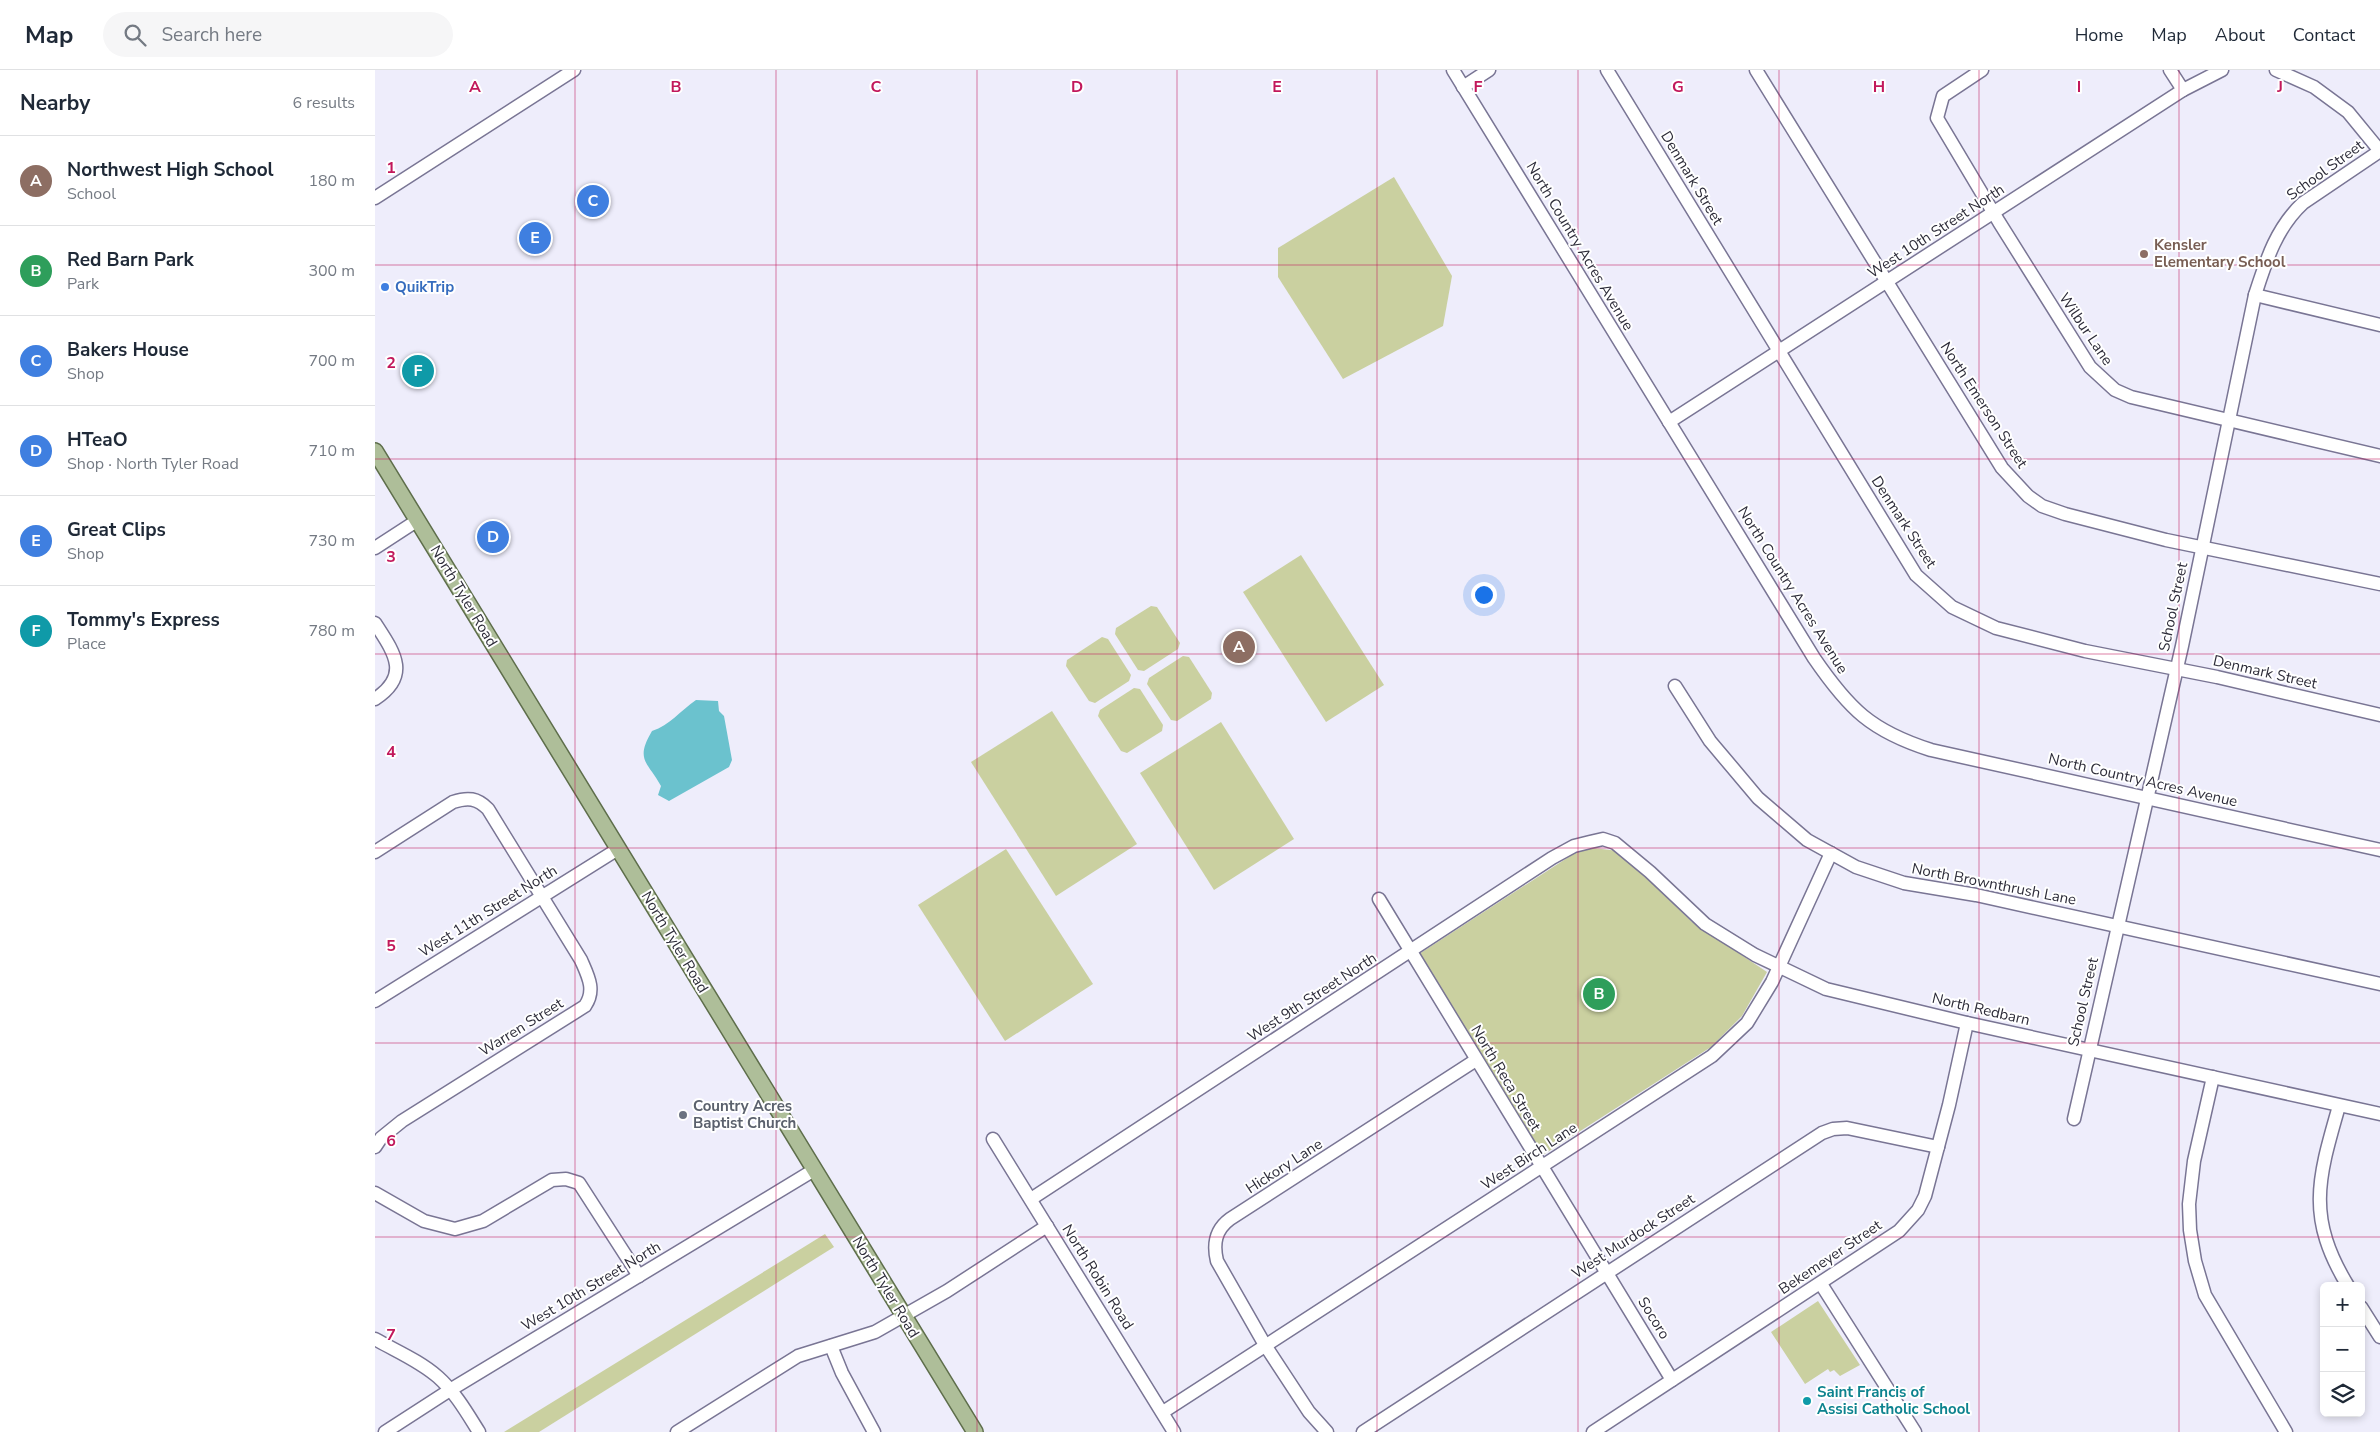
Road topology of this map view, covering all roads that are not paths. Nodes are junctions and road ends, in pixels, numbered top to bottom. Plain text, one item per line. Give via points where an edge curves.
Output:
1 (574, 70) edge
2 (1453, 70) edge
3 (1489, 70) edge
4 (1607, 70) edge
5 (1756, 70) edge
6 (1982, 70) edge
7 (2170, 70) edge
8 (2222, 70) edge
9 (2275, 70) edge
10 (1463, 87) junction
11 (2183, 90) junction
12 (2380, 151) edge
13 (375, 198) edge
14 (1993, 214) junction
15 (1886, 282) junction
16 (2255, 295) junction
17 (2380, 324) edge
18 (1779, 351) junction
19 (1669, 422) junction
20 (2230, 422) junction
21 (375, 451) edge
22 (2380, 456) edge
23 (418, 520) junction
24 (375, 548) edge
25 (2203, 548) junction
26 (2380, 584) edge
27 (375, 623) edge
28 (2176, 669) junction
29 (1675, 686) dead end
30 (375, 699) edge
31 (2380, 715) edge
32 (2146, 798) junction
33 (1617, 844) joint
34 (618, 849) junction
35 (2380, 850) edge
36 (375, 852) edge
37 (1831, 853) junction
38 (542, 897) junction
39 (1379, 900) dead end
40 (2117, 926) junction
41 (1410, 952) junction
42 (1779, 967) junction
43 (2380, 984) edge
44 (375, 1000) edge
45 (1967, 1023) junction
46 (2089, 1050) junction
47 (1476, 1060) junction
48 (2213, 1077) junction
49 (2339, 1106) junction
50 (2380, 1114) edge
51 (2074, 1119) dead end
52 (993, 1138) dead end
53 (375, 1147) edge
54 (1938, 1147) junction
55 (1542, 1167) junction
56 (814, 1170) junction
57 (375, 1193) edge
58 (1031, 1199) junction
59 (1047, 1226) junction
60 (1607, 1274) junction
61 (639, 1276) junction
62 (2346, 1282) edge
63 (1821, 1284) junction
64 (2365, 1313) edge
65 (903, 1316) junction
66 (2380, 1337) edge
67 (375, 1339) edge
68 (1265, 1345) junction
69 (831, 1346) junction
70 (1672, 1380) junction
71 (450, 1390) junction
72 (1163, 1412) junction
73 (385, 1432) edge
74 (479, 1432) edge
75 (677, 1432) edge
76 (874, 1432) edge
77 (975, 1432) edge
78 (1175, 1432) edge
79 (1327, 1432) edge
80 (1363, 1432) edge
81 (1593, 1432) edge
82 (1915, 1432) edge
83 (2287, 1432) edge

1 - 13 street
2 - 10 street, North Country Acres Avenue
3 - 10 street
4 - 18 street, Denmark Street
5 - 15 street, North Emerson Street
6 - 14 street, Wilbur Lane via 1943,96 1937,118
7 - 11 street
8 - 11 street, West 10th Street North
9 - 12 street via 2314,88 2348,112
10 - 19 street, North Country Acres Avenue
11 - 14 street, West 10th Street North
12 - 16 street, School Street via 2294,211 2268,252
14 - 15 street, West 10th Street North
14 - 20 street, Wilbur Lane via 2066,332 2099,378 2131,397
15 - 18 street, West 10th Street North
15 - 25 street, North Emerson Street via 2002,468 2028,496 2042,506 2065,514
16 - 17 street
16 - 20 street, School Street
18 - 19 street, West 10th Street North
18 - 28 street, Denmark Street via 1916,575 1952,607 1996,628 2085,651
19 - 32 street, North Country Acres Avenue via 1814,658 1849,703 1867,719 1894,737 1931,750
20 - 22 street, Wilbur Lane
20 - 25 street, School Street
21 - 23 main road, North Tyler Road
23 - 24 street
23 - 34 main road, North Tyler Road
25 - 26 street, North Emerson Street
25 - 28 street, School Street
27 - 30 street via 398,665 394,681
28 - 31 street, Denmark Street
28 - 32 street, School Street
29 - 37 street, North Brownthrush Lane via 1711,741 1758,798 1807,840
32 - 35 street, North Country Acres Avenue
32 - 40 street, School Street
33 - 41 street, West 9th Street North via 1603,840 1574,846
33 - 42 street, North Redbarn via 1705,924 1729,941
34 - 38 street, West 11th Street North
34 - 56 main road, North Tyler Road
36 - 38 street, Warren Street via 453,802 473,799 488,809
37 - 40 street, North Brownthrush Lane via 1856,867 1904,883
37 - 42 street, West Birch Lane
38 - 44 street, West 11th Street North
38 - 53 street, Warren Street via 591,982 585,1006 402,1121
39 - 41 street, North Reca Street
40 - 43 street, North Brownthrush Lane
40 - 46 street, School Street
41 - 47 street, North Reca Street
41 - 58 street, West 9th Street North
42 - 45 street, North Redbarn via 1826,989
42 - 55 street, West Birch Lane via 1747,1023 1712,1056
45 - 46 street, North Redbarn
45 - 54 street, Bekemeyer Street
46 - 48 street, North Redbarn
46 - 51 street, School Street
47 - 55 street, North Reca Street
47 - 68 street, Hickory Lane via 1230,1219 1219,1230 1214,1250 1217,1261
48 - 49 street, North Redbarn
48 - 83 street via 2194,1161 2189,1204 2195,1261 2205,1295
49 - 50 street, North Redbarn
49 - 62 street via 2323,1169 2319,1206 2332,1260
52 - 58 street, North Robin Road
54 - 60 street, West Murdock Street via 1847,1128 1833,1129 1803,1145
54 - 63 street, Bekemeyer Street via 1925,1196 1909,1222
55 - 60 street, North Reca Street
55 - 68 street, West Birch Lane
56 - 61 street, West 10th Street North
56 - 65 main road, North Tyler Road
57 - 61 street via 424,1221 455,1229 483,1221 552,1180 574,1180 605,1220
58 - 59 street, North Robin Road
59 - 65 street
59 - 72 street, North Robin Road
60 - 70 street, Socoro
60 - 80 street, West Murdock Street
61 - 71 street, West 10th Street North
63 - 70 street, Bekemeyer Street
63 - 82 street
64 - 66 street
65 - 69 street via 875,1332
65 - 77 main road, North Tyler Road
67 - 71 street via 430,1371
68 - 72 street, West Birch Lane
68 - 79 street via 1309,1412
69 - 75 street via 799,1356
69 - 76 street
70 - 81 street, Bekemeyer Street
71 - 73 street, West 10th Street North
71 - 74 street
72 - 78 street, North Robin Road

